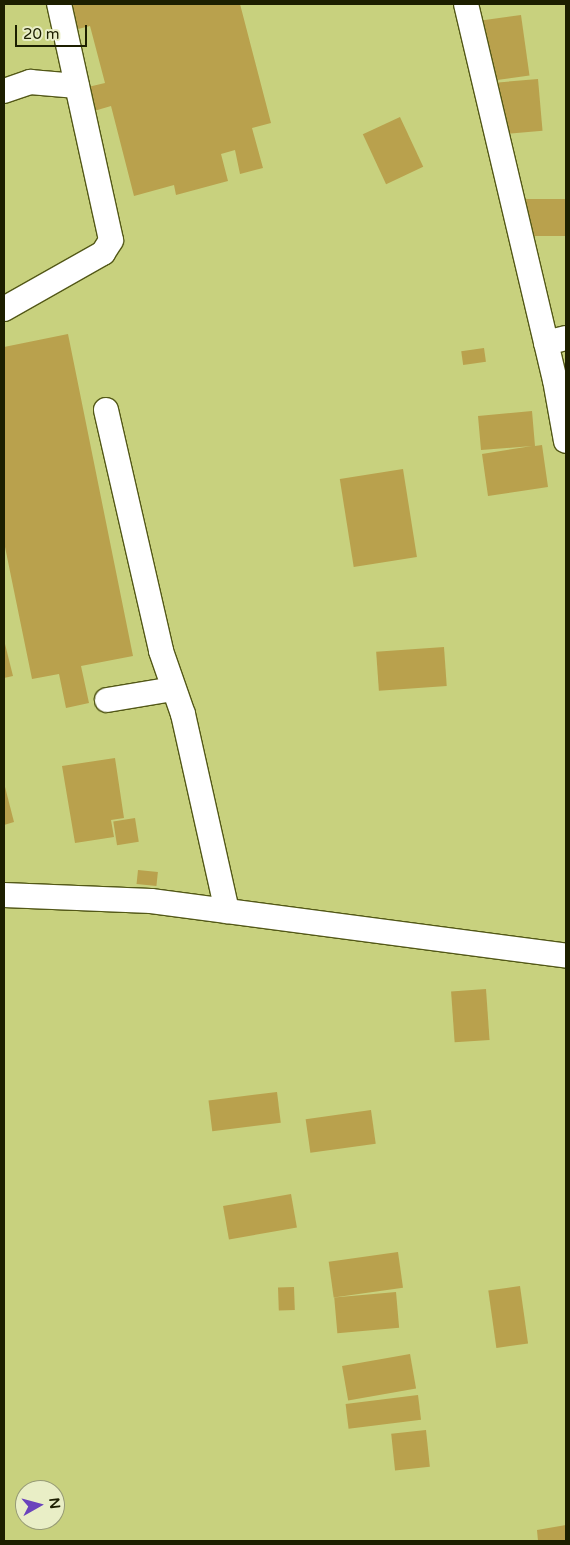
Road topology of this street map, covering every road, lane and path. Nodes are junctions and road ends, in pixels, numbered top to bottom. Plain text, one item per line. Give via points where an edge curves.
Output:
1 (59, 4) edge
2 (466, 4) edge
3 (77, 86) junction
4 (4, 91) edge
5 (4, 309) edge
6 (556, 340) edge
7 (106, 410) dead end
8 (566, 441) edge
9 (173, 689) junction
10 (107, 700) dead end
11 (4, 895) edge
12 (227, 911) junction
13 (566, 958) edge

1 - 3 street
2 - 6 street
3 - 4 street via 30,82
3 - 5 street via 111,240 103,252
6 - 8 street
7 - 9 street
9 - 10 street
9 - 12 street via 183,714
11 - 12 street via 152,901
12 - 13 street

